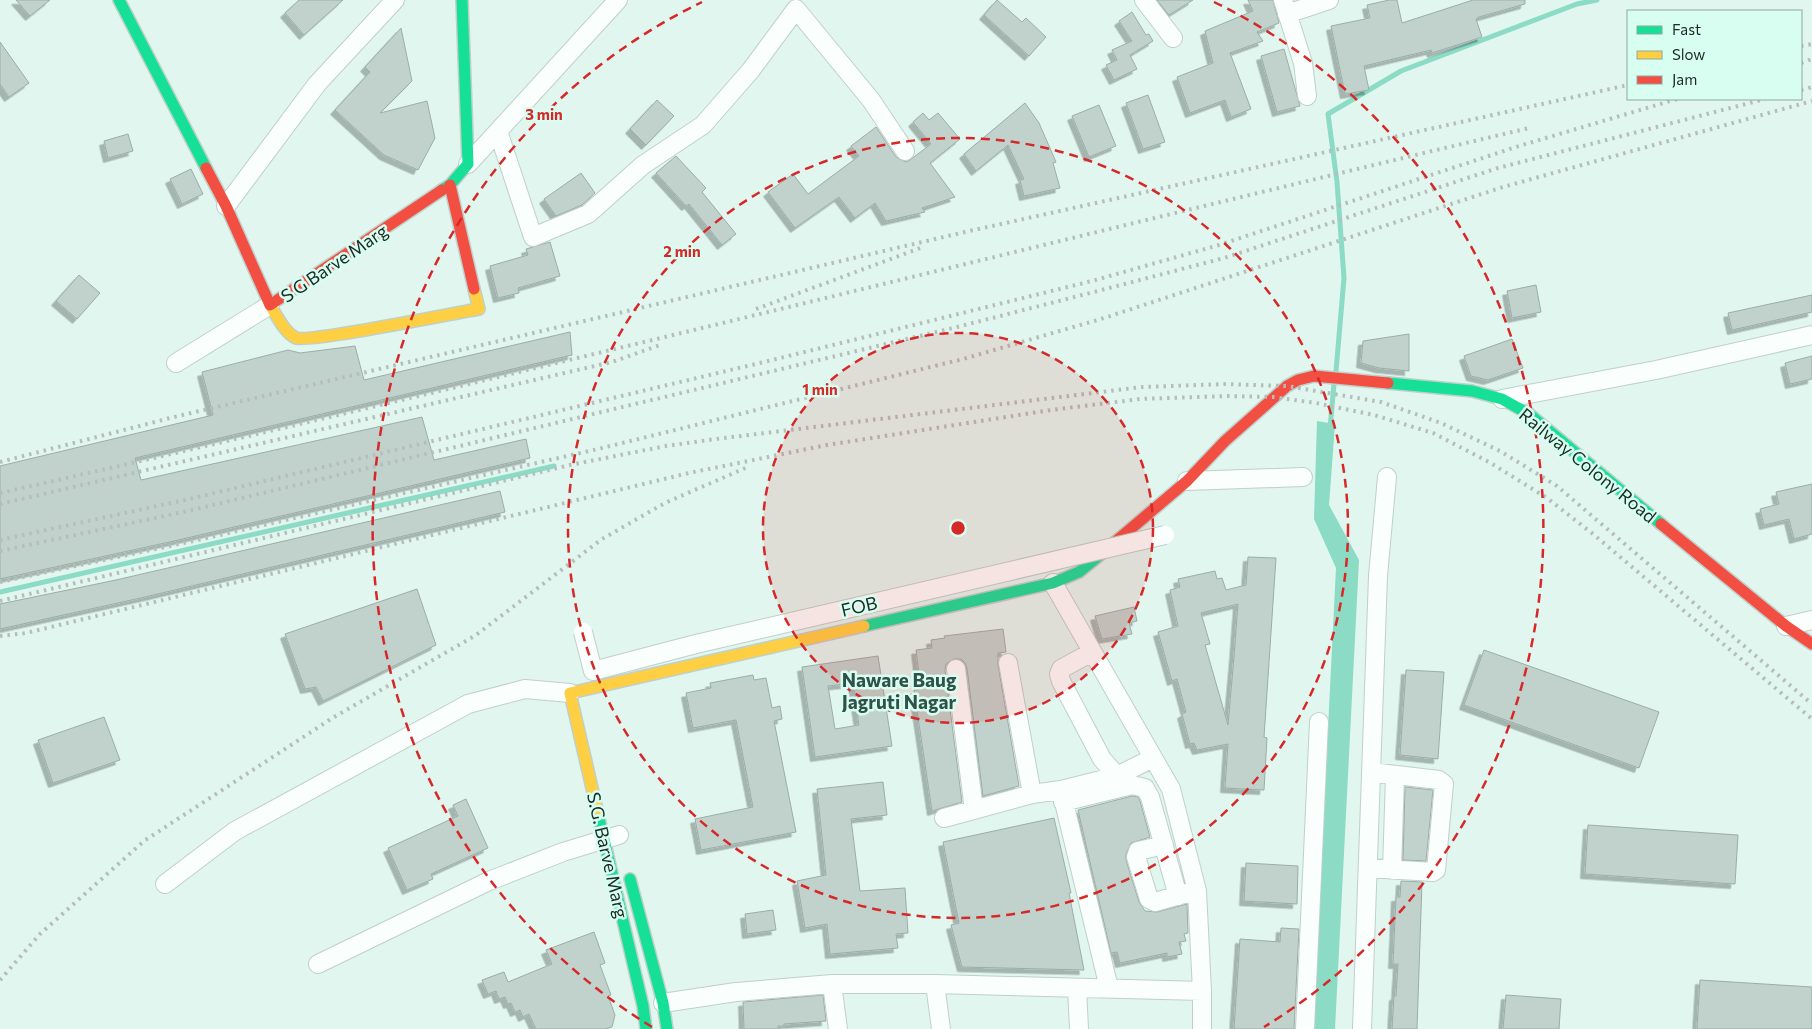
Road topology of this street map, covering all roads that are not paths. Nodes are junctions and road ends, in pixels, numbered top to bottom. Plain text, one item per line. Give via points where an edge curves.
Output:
1 (119, 0) edge
2 (395, 0) edge
3 (462, 0) edge
4 (618, 0) edge
5 (1144, 0) edge
6 (1329, 0) edge
7 (1285, 7) edge
8 (1173, 38) dead end
9 (1307, 96) dead end
10 (498, 131) junction
11 (906, 151) dead end
12 (468, 164) junction
13 (450, 185) junction
14 (226, 206) junction
15 (270, 305) junction
16 (1812, 336) edge
17 (176, 363) dead end
18 (1502, 399) junction
19 (1303, 477) dead end
20 (1387, 477) dead end
21 (1187, 481) junction
22 (1165, 535) dead end
23 (1053, 583) junction
24 (1812, 620) edge
25 (1786, 626) junction
26 (583, 632) dead end
27 (1812, 644) edge
28 (1092, 652) junction
29 (1008, 662) dead end
30 (956, 669) dead end
31 (575, 692) junction
32 (587, 717) dead end
33 (1319, 722) dead end
34 (1153, 758) junction
35 (1371, 772) junction
36 (1395, 775) junction
37 (1117, 776) junction
38 (1032, 794) junction
39 (1062, 796) junction
40 (974, 810) junction
41 (944, 818) dead end
42 (1369, 823) junction
43 (1394, 825) junction
44 (615, 836) junction
45 (1164, 845) junction
46 (1368, 868) junction
47 (1392, 870) junction
48 (628, 872) dead end
49 (165, 884) dead end
50 (1198, 891) junction
51 (1178, 896) junction
52 (318, 964) dead end
53 (832, 984) junction
54 (935, 984) junction
55 (1077, 988) junction
56 (1109, 988) junction
57 (1202, 991) junction
58 (663, 1003) junction
59 (646, 1029) edge
60 (667, 1029) edge
61 (838, 1029) edge
62 (941, 1029) edge
63 (1079, 1029) edge
64 (1202, 1029) edge
65 (1305, 1029) edge
66 (1362, 1029) edge

1 - 14 street, S G Barve Marg
2 - 14 street via 317,84
3 - 12 street
4 - 10 street
5 - 8 street
6 - 7 street
7 - 9 street via 1303,63
10 - 11 street via 533,237 588,214 644,165 703,125 751,70 796,9 871,100
10 - 12 street
12 - 13 street, S G Barve Marg
13 - 15 street, S G Barve Marg
13 - 15 street via 479,309 298,339 288,332
14 - 15 street, S G Barve Marg
15 - 17 street
16 - 18 street
18 - 21 street, Railway Colony Road via 1472,391 1314,376 1298,380 1225,441
18 - 25 street, Railway Colony Road via 1529,414
19 - 21 street
20 - 35 street via 1378,576
21 - 23 street, Railway Colony Road via 1079,572
22 - 26 street, FOB, bridge via 593,670
23 - 28 street
23 - 31 street, Railway Colony Road
24 - 25 street
25 - 27 street, Railway Colony Road
28 - 34 street
28 - 37 street via 1061,669 1059,674 1102,760
29 - 38 street
30 - 40 street
31 - 32 street
31 - 44 street, S.G. Barve Marg
31 - 49 street via 525,689 468,704 235,831
33 - 65 street
34 - 37 street
34 - 50 street via 1171,789
35 - 36 street
35 - 42 street
36 - 43 street
36 - 47 street via 1439,780 1444,784 1436,870
37 - 39 street
38 - 39 street
38 - 40 street
39 - 45 street via 1132,785 1145,788
39 - 56 street
40 - 41 street
42 - 43 street
42 - 46 street
43 - 47 street
44 - 52 street via 563,852 490,882
44 - 59 street, S.G. Barve Marg
45 - 51 street
45 - 51 street via 1138,851 1136,857 1149,898 1155,902
46 - 47 street
46 - 66 street
48 - 58 street
50 - 51 street
50 - 57 street
53 - 54 street
53 - 58 street via 736,992
53 - 61 street
54 - 55 street
54 - 62 street
55 - 56 street
55 - 63 street
56 - 57 street
57 - 64 street
58 - 60 street

